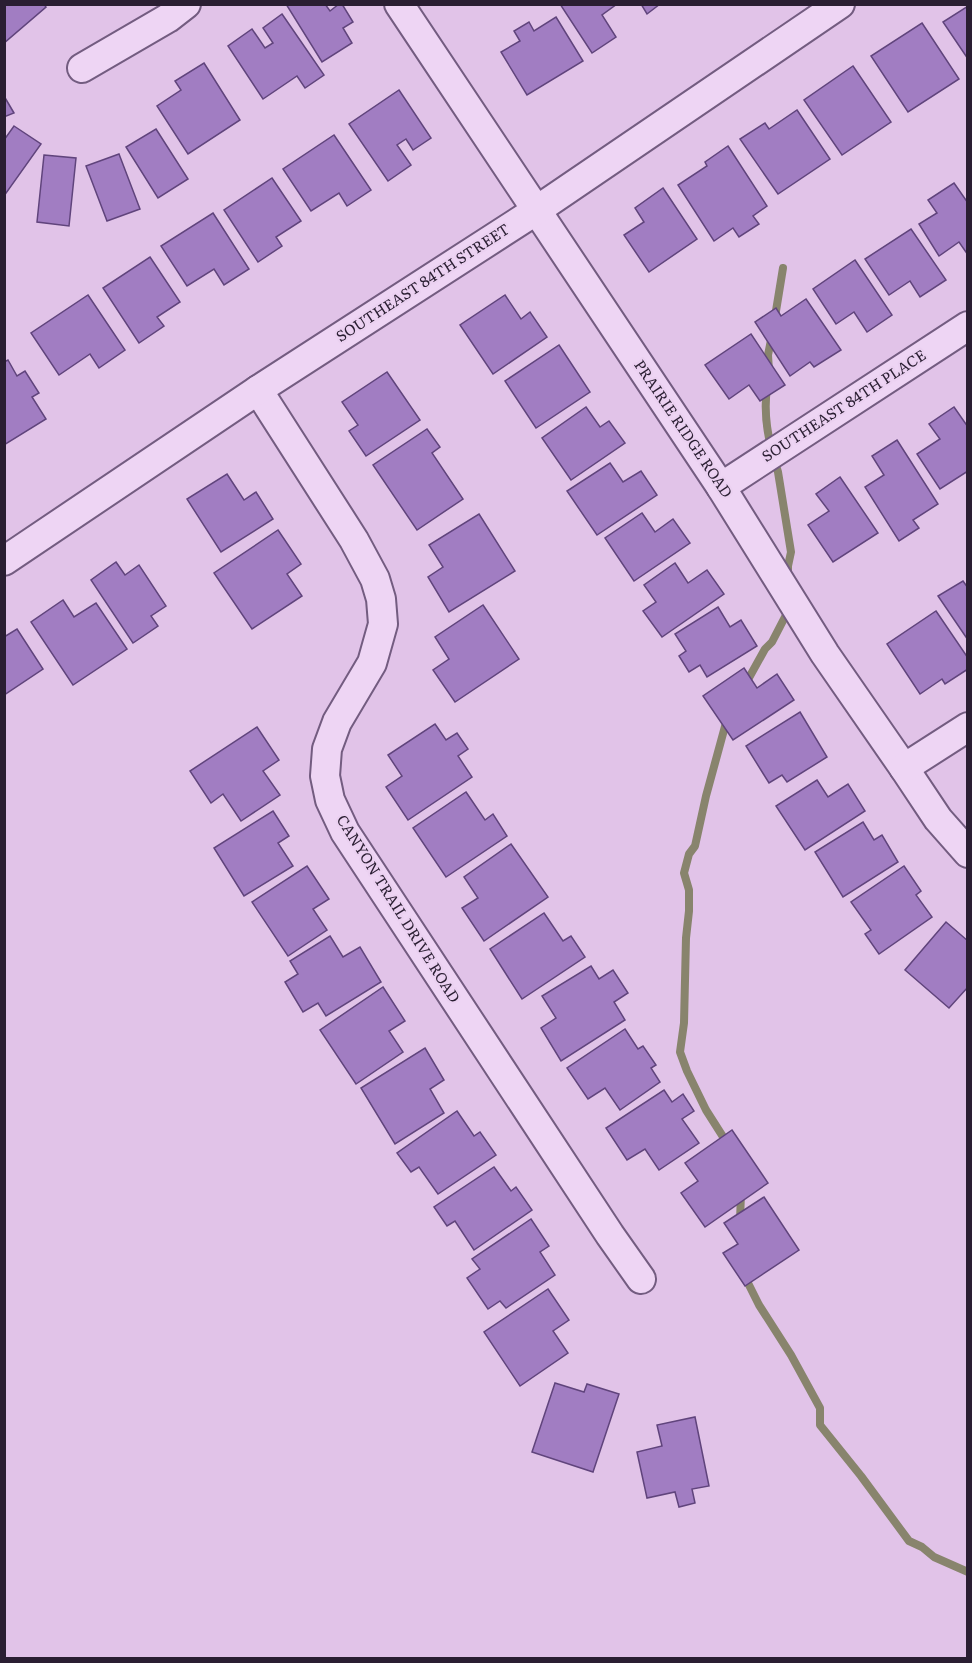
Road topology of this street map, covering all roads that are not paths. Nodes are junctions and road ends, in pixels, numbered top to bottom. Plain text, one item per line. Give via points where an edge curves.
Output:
1 (186, 4) edge
2 (399, 4) edge
3 (840, 4) edge
4 (82, 68) dead end
5 (537, 210) junction
6 (968, 326) edge
7 (258, 390) junction
8 (721, 486) junction
9 (4, 561) edge
10 (968, 727) edge
11 (904, 768) junction
12 (968, 853) edge
13 (641, 1279) dead end

1 - 4 street
2 - 5 street, PRAIRIE RIDGE ROAD
3 - 5 street, SOUTHEAST 84TH STREET
5 - 7 street, SOUTHEAST 84TH STREET
5 - 8 street, PRAIRIE RIDGE ROAD
6 - 8 street, SOUTHEAST 84TH PLACE
7 - 9 street, SOUTHEAST 84TH STREET
7 - 13 street, CANYON TRAIL DRIVE ROAD via 354,540 381,599 383,624 372,663 337,722 327,749 325,776 330,800 345,832
8 - 11 street, PRAIRIE RIDGE ROAD via 825,654
10 - 11 street
11 - 12 street, PRAIRIE RIDGE ROAD via 938,819

